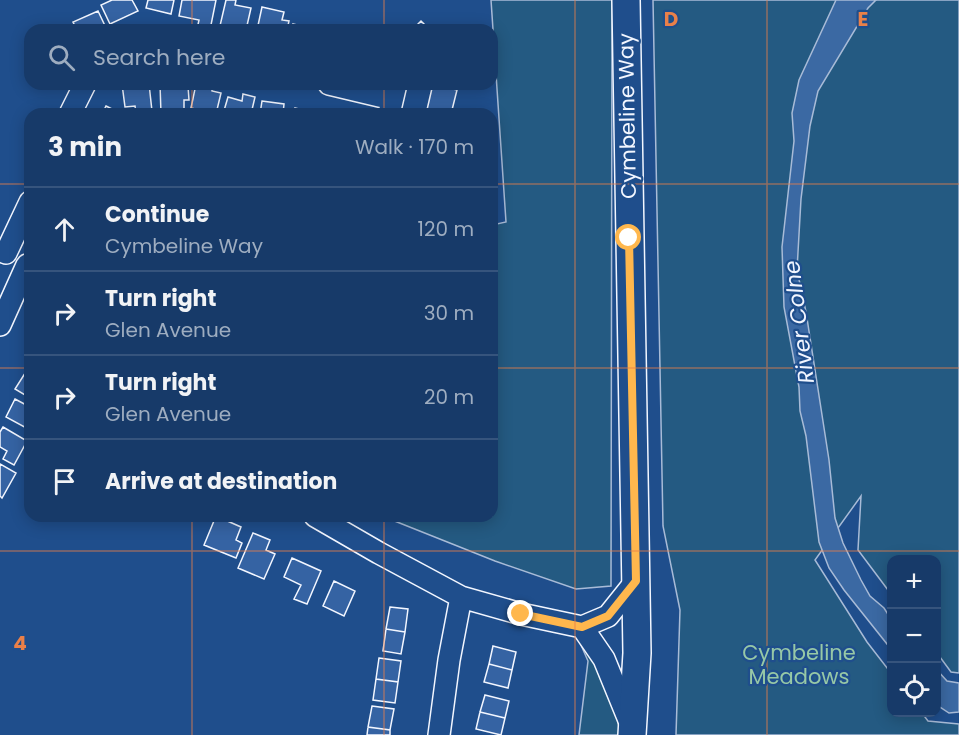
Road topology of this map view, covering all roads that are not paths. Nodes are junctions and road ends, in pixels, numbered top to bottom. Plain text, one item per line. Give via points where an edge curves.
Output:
1 (626, 0) edge
2 (82, 90) edge
3 (354, 90) edge
4 (392, 99) edge
5 (73, 108) edge
6 (24, 213) edge
7 (3, 252) edge
8 (24, 264) edge
9 (24, 274) edge
10 (0, 325) edge
11 (325, 522) edge
12 (636, 581) junction
13 (461, 597) junction
14 (582, 627) junction
15 (632, 732) edge
16 (439, 735) edge

1 - 12 main road, Cymbeline Way
2 - 5 street
3 - 4 street
6 - 7 street
7 - 8 street
9 - 10 street
11 - 13 street
12 - 14 street via 608,616
12 - 15 main road, Cymbeline Way
13 - 14 street
13 - 16 street
14 - 15 street via 604,659

